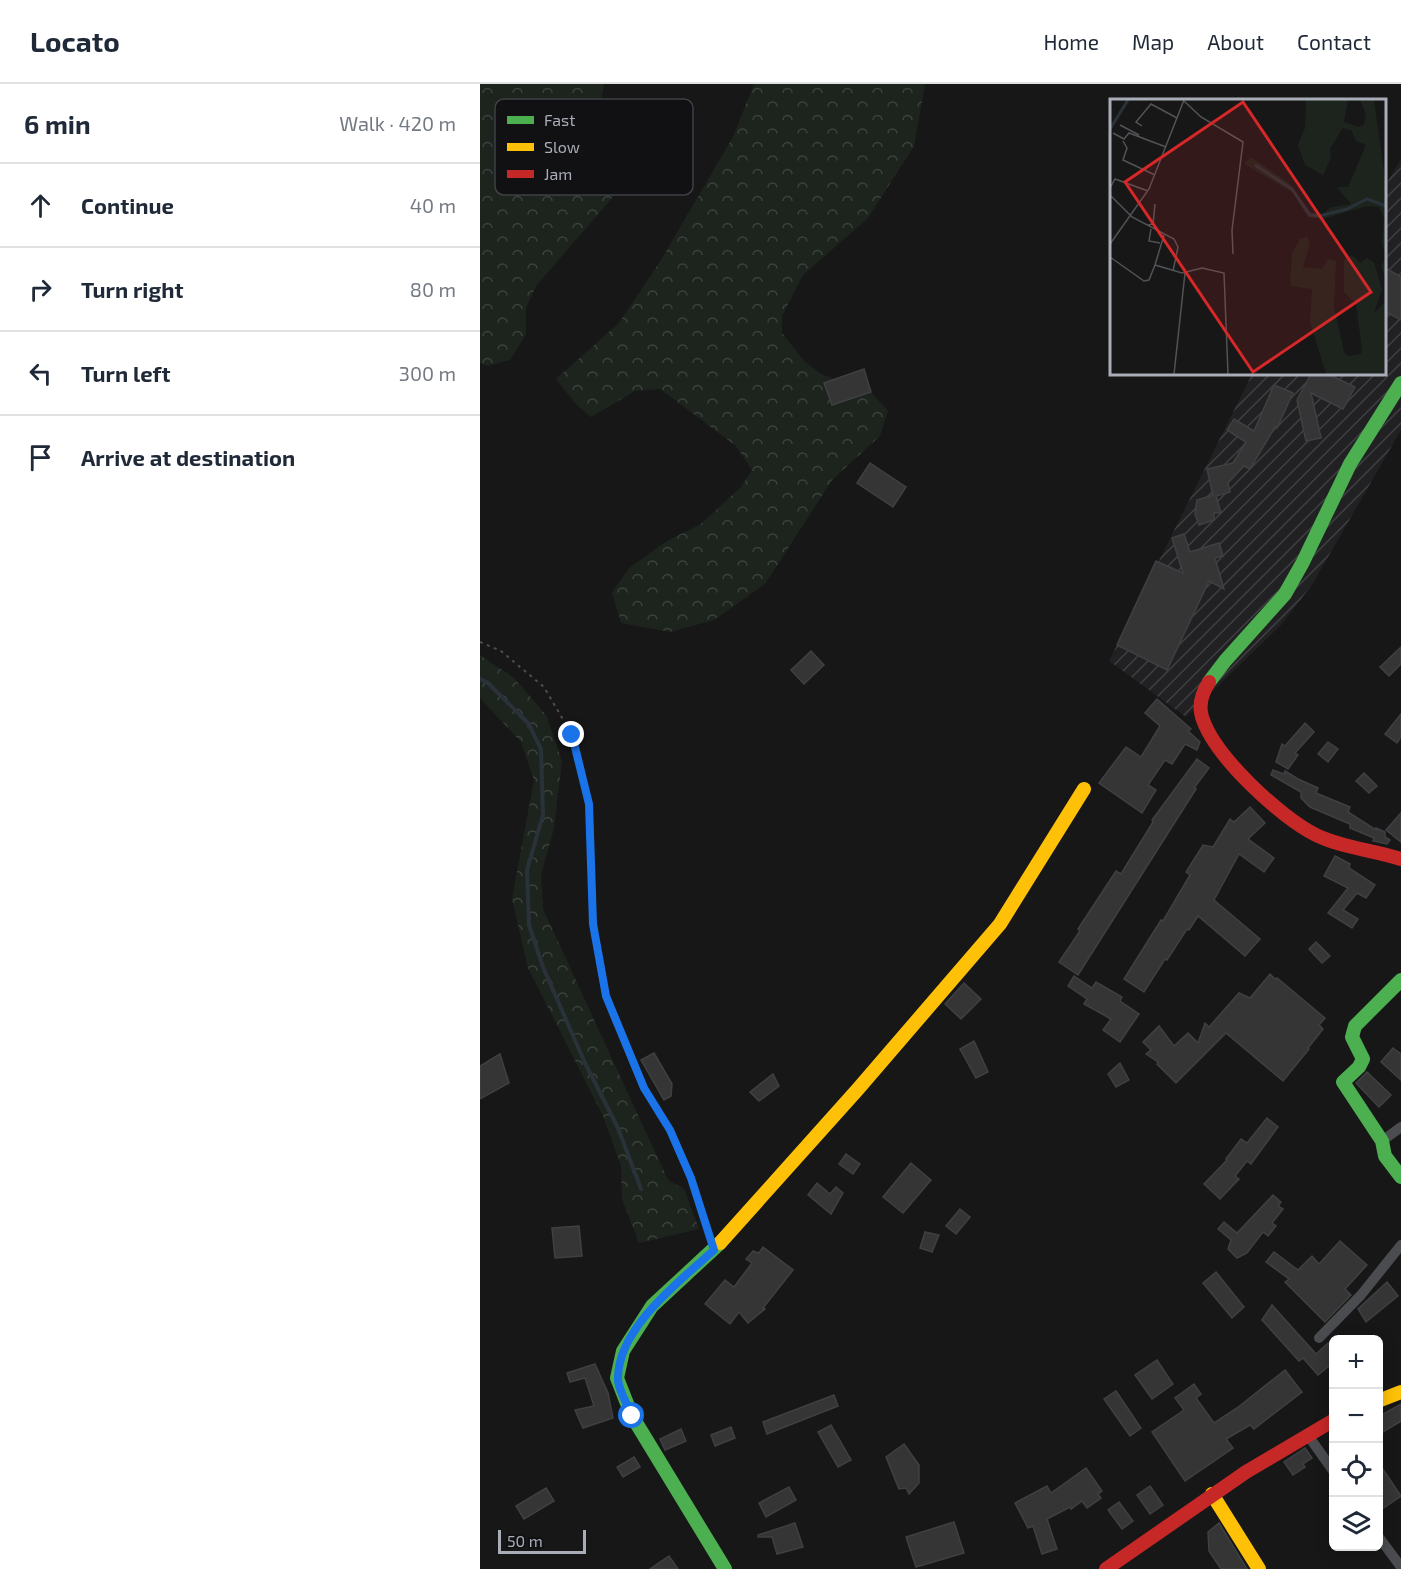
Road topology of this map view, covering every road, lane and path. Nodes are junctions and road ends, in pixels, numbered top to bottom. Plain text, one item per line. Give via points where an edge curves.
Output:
1 (1401, 383) edge
2 (480, 642) edge
3 (1084, 789) dead end
4 (1401, 859) edge
5 (1401, 980) edge
6 (1401, 1127) edge
7 (1382, 1141) junction
8 (1401, 1177) edge
9 (1401, 1245) edge
10 (714, 1250) junction
11 (1319, 1338) dead end
12 (1401, 1392) edge
13 (1383, 1399) edge
14 (1329, 1423) edge
15 (1307, 1434) junction
16 (1329, 1465) edge
17 (1212, 1494) junction
18 (1383, 1543) edge
19 (1401, 1567) edge
20 (725, 1569) edge
21 (1106, 1569) edge
22 (1259, 1569) edge

1 - 4 street via 1350,462 1283,596 1209,681 1200,700 1202,720 1223,754 1299,825 1323,838
2 - 10 path via 501,651 544,687 572,735 589,804 593,924 606,996 644,1088 670,1130 691,1178
3 - 10 street via 1000,924
5 - 7 street via 1355,1026 1352,1036 1363,1059 1343,1082
6 - 7 street
7 - 8 street via 1385,1156
9 - 11 street via 1373,1282
10 - 20 street via 652,1306 622,1352 617,1378 632,1416
12 - 13 street
14 - 15 street
15 - 16 street
15 - 17 street
17 - 21 street
17 - 22 street
18 - 19 street

